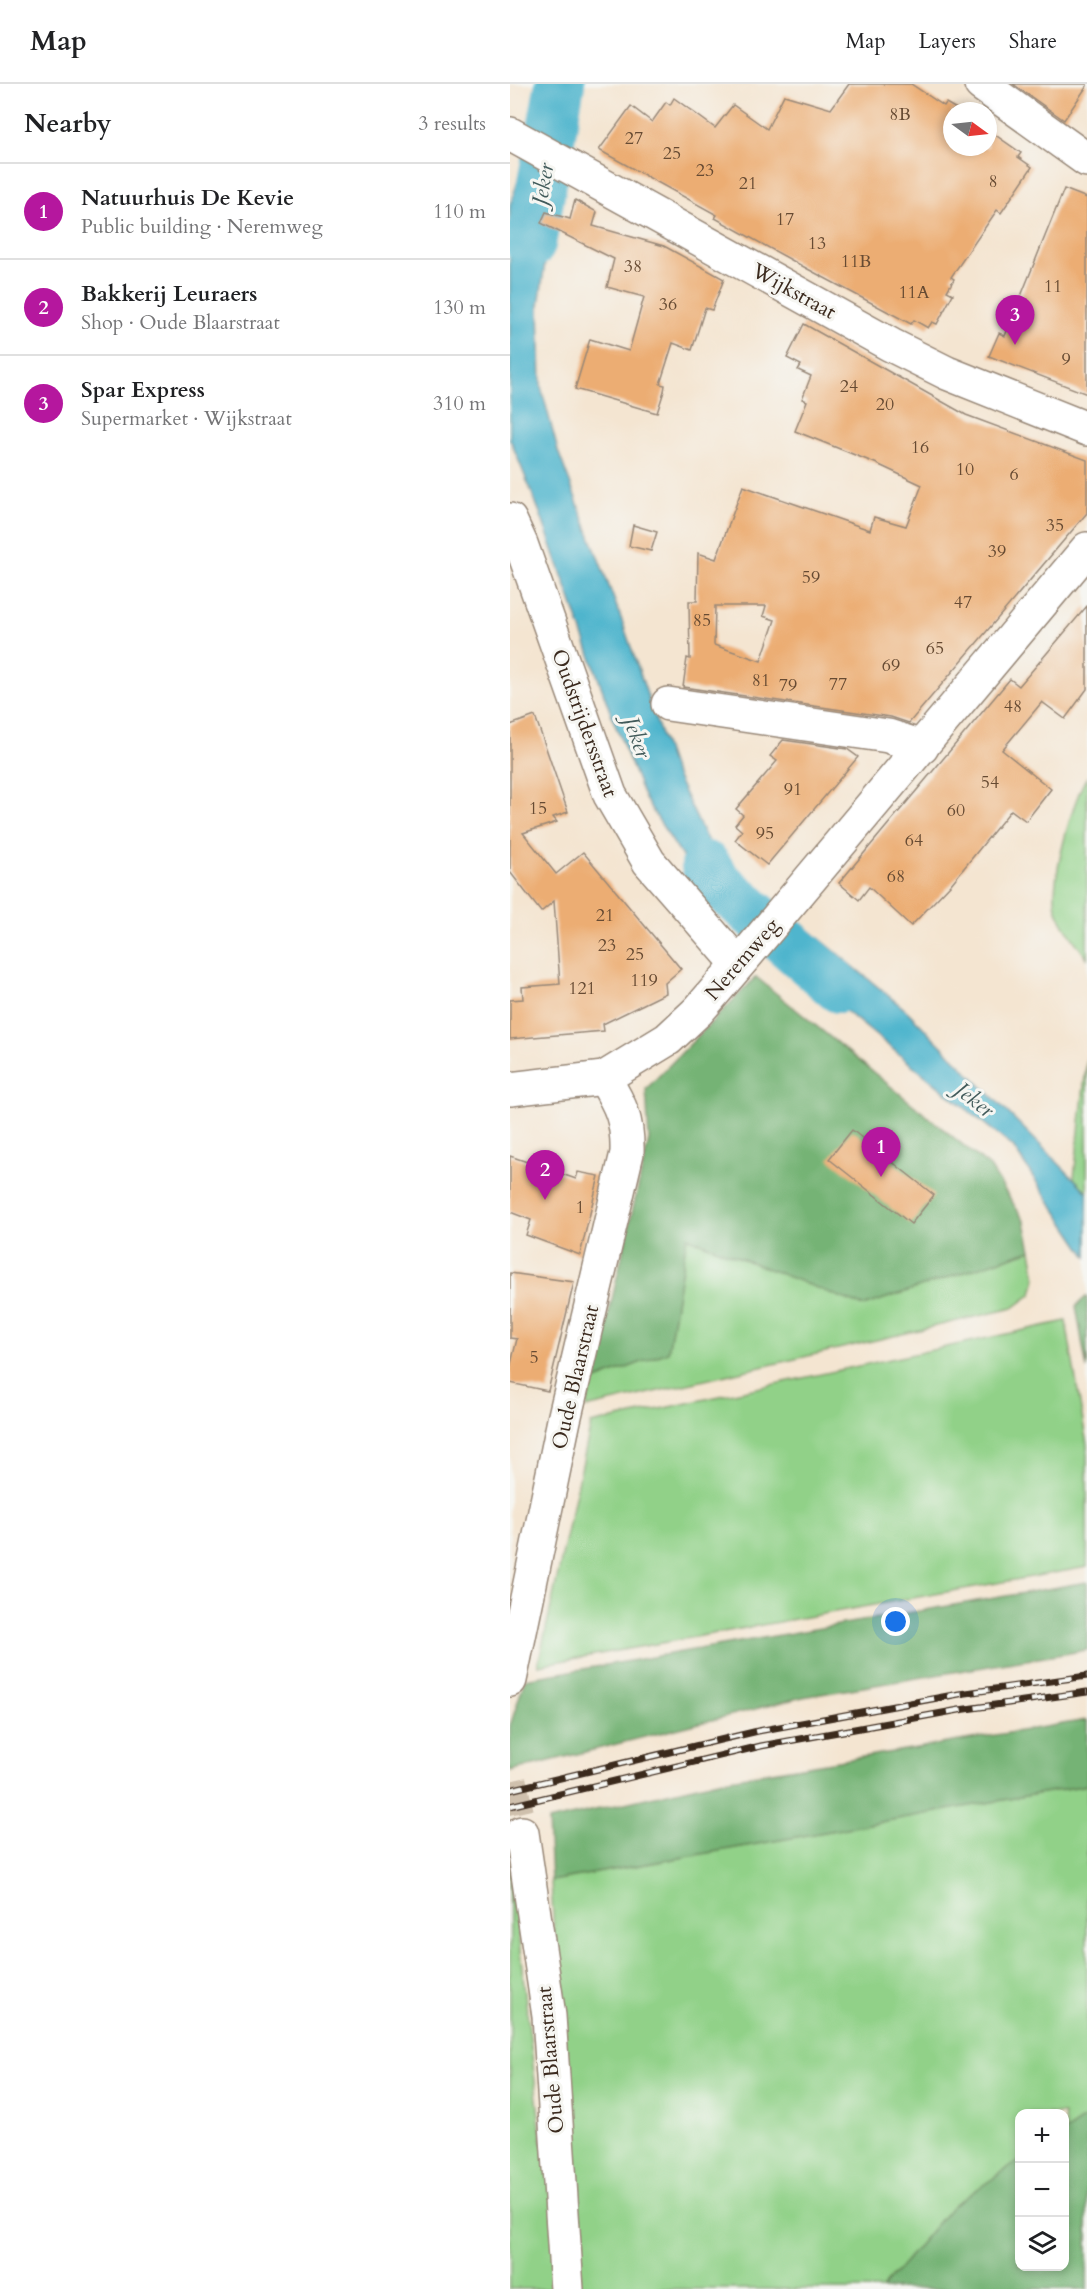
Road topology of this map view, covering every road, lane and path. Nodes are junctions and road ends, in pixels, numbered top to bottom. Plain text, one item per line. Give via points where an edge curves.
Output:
1 (981, 84) edge
2 (514, 136) edge
3 (1087, 160) edge
4 (1087, 429) edge
5 (510, 520) edge
6 (1087, 549) edge
7 (668, 704) dead end
8 (922, 747) junction
9 (746, 955) junction
10 (604, 1078) junction
11 (510, 1089) edge
12 (510, 1680) edge
13 (522, 1833) tunnel mouth
14 (567, 2289) edge

1 - 3 street
2 - 4 street, Wijkstraat via 891,345
5 - 9 street, Oudstrijdersstraat via 610,795 649,862
6 - 8 street, Neremweg
7 - 8 street via 888,736
8 - 9 street, Neremweg
9 - 10 street, Neremweg via 668,1039
10 - 11 street, Neremweg
10 - 12 street, Oude Blaarstraat via 628,1127 627,1153 564,1420
13 - 14 street, Oude Blaarstraat via 549,2016

